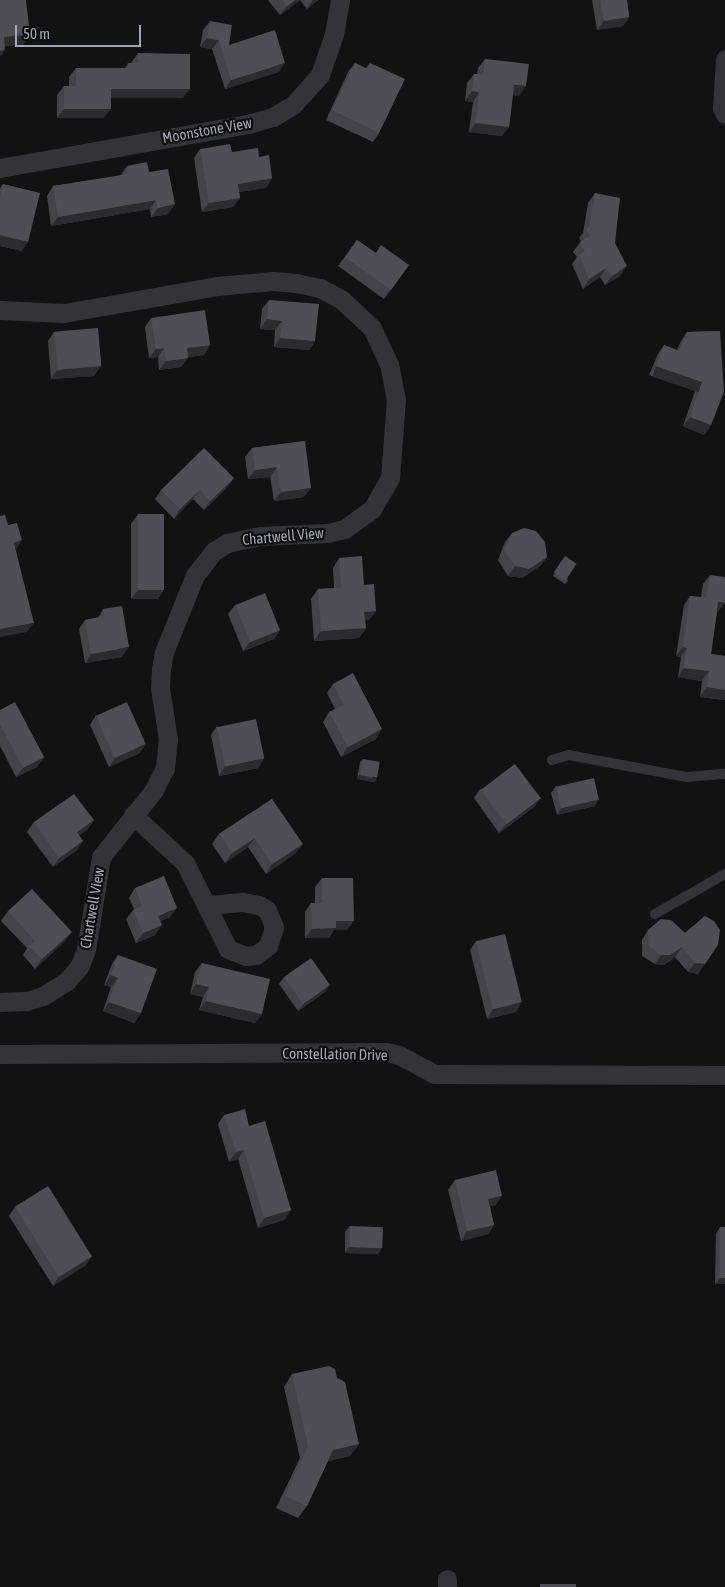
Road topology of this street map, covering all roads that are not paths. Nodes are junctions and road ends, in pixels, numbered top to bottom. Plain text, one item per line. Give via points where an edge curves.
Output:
1 (340, 0) edge
2 (725, 60) edge
3 (723, 111) edge
4 (0, 168) edge
5 (0, 310) edge
6 (552, 760) dead end
7 (725, 774) edge
8 (133, 815) junction
9 (725, 874) edge
10 (208, 905) dead end
11 (655, 914) dead end
12 (0, 1002) edge
13 (0, 1054) edge
14 (725, 1075) edge

1 - 4 street, Moonstone View via 334,34 320,75 293,105 273,117
2 - 3 street
5 - 8 street, Chartwell View via 64,313 218,286 273,281 296,283 320,288 358,312 372,328 389,364 396,399 390,478 372,509 344,529 328,533 260,536 227,543 204,561 195,574 164,652 161,669 160,688 168,739 165,768 154,790
6 - 7 lane via 568,755 687,777
8 - 10 street via 176,852
8 - 12 street, Chartwell View via 101,857 86,950 79,967 67,981 43,996 27,1001
9 - 11 lane
13 - 14 street, Constellation Drive via 386,1052 399,1055 434,1074

